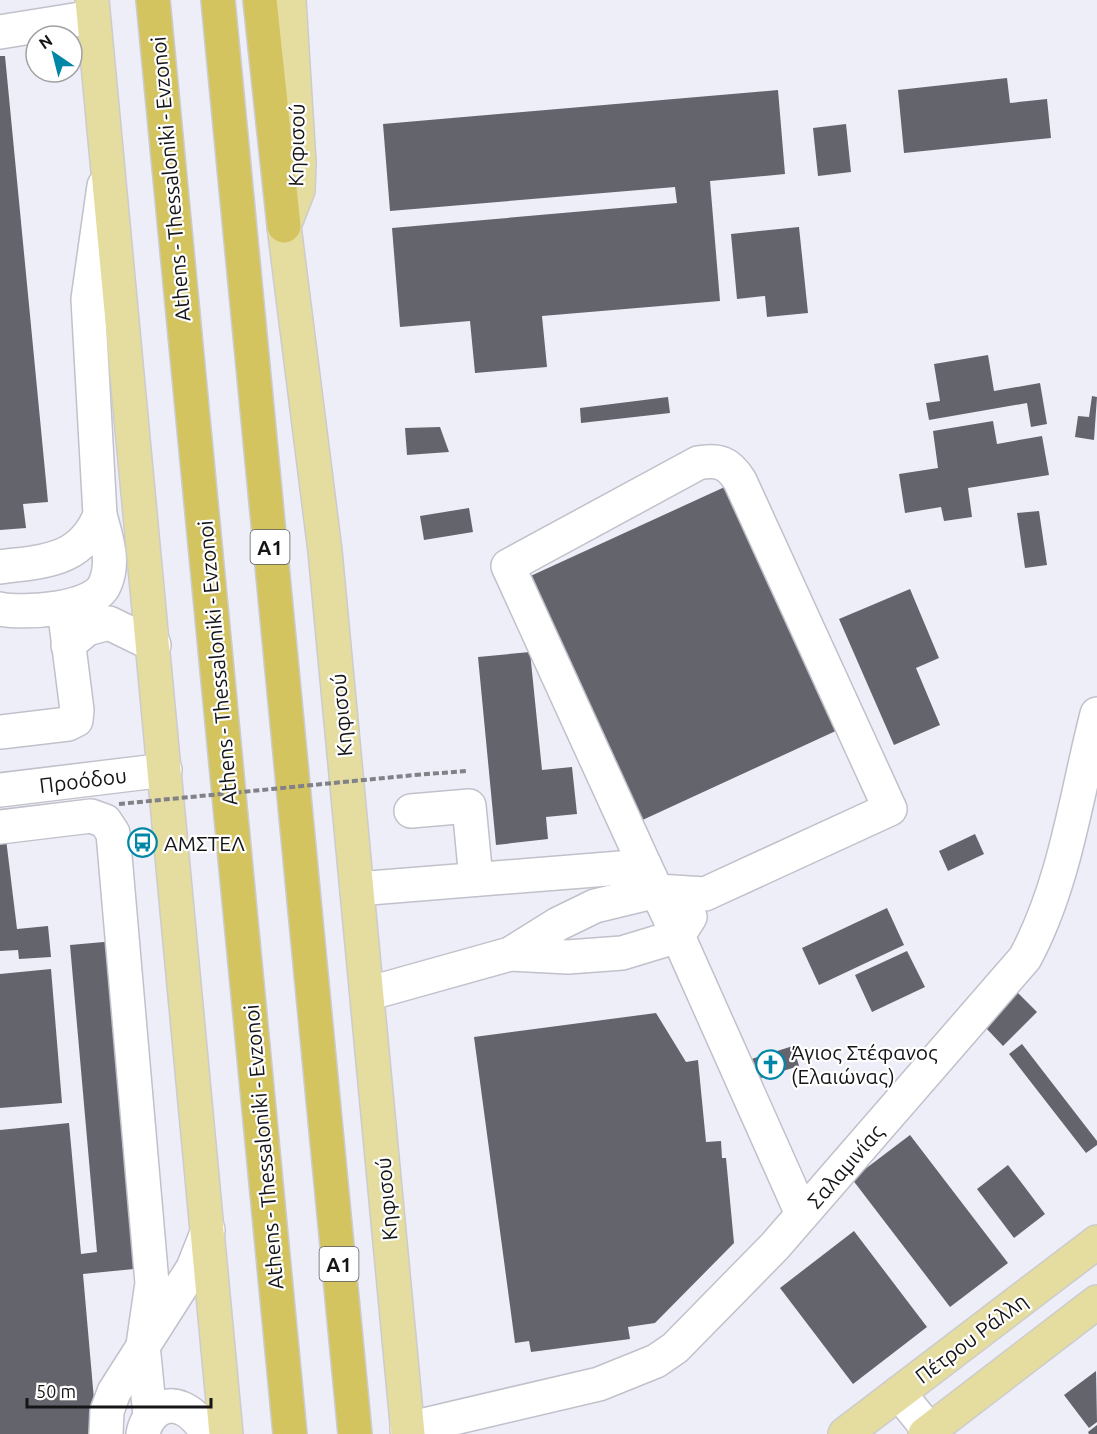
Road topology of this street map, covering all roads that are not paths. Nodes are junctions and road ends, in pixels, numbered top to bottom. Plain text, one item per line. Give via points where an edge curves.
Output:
1 (153, 0) edge
2 (218, 0) edge
3 (260, 0) edge
4 (289, 0) edge
5 (93, 9) edge
6 (0, 32) edge
7 (108, 152) junction
8 (284, 226) junction
9 (100, 515) junction
10 (0, 568) edge
11 (64, 608) junction
12 (0, 609) edge
13 (68, 645) junction
14 (154, 645) junction
15 (1097, 714) edge
16 (0, 732) edge
17 (165, 770) junction
18 (0, 790) edge
19 (411, 811) dead end
20 (0, 827) edge
21 (651, 878) junction
22 (476, 879) junction
23 (357, 889) junction
24 (705, 894) junction
25 (678, 936) junction
26 (510, 954) junction
27 (367, 994) junction
28 (802, 1214) junction
29 (208, 1230) junction
30 (1097, 1242) edge
31 (1097, 1302) edge
32 (143, 1345) junction
33 (899, 1393) junction
34 (147, 1425) edge
35 (407, 1432) edge
36 (929, 1433) edge
37 (106, 1434) edge
38 (209, 1434) edge
39 (226, 1434) edge
40 (290, 1434) edge
41 (355, 1434) edge
42 (845, 1434) edge

1 - 40 highway, Athens - Thessaloniki - Evzonoi
2 - 41 highway, Α1
3 - 8 highway
4 - 8 main road, Κηφισού via 299,162 298,190
5 - 6 street
5 - 7 main road
7 - 9 street via 88,299
7 - 14 main road
8 - 23 main road, Κηφισού via 326,552
9 - 10 street via 90,534 68,553 53,560
9 - 11 street via 110,563 105,586 90,599
10 - 11 street
11 - 12 street
11 - 13 street
13 - 14 street via 87,629 109,623
13 - 16 street via 75,720
14 - 17 main road
15 - 28 street, Σαλαμινίας via 1057,882 1025,958
17 - 18 street, Προόδου
17 - 29 main road
19 - 22 street via 470,806
20 - 32 street via 91,816 105,821 113,834 152,1283
21 - 22 street
21 - 24 street
21 - 24 street via 508,566 698,463 712,460 724,462 740,482 890,808
21 - 25 street
21 - 26 street via 558,924
22 - 23 street
23 - 27 main road, Κηφισού
24 - 25 street
25 - 26 street via 622,953 568,957
25 - 28 street
26 - 27 street
27 - 35 main road, Κηφισού
28 - 35 street, Σαλαμινίας via 691,1335 656,1361 576,1390
29 - 32 street via 193,1268
29 - 39 main road
30 - 33 main road, Πέτρου Ράλλη
31 - 36 main road
32 - 34 street
32 - 37 street via 114,1392 107,1411
33 - 36 street
33 - 42 main road, Πέτρου Ράλλη
34 - 38 street via 156,1410 182,1408

